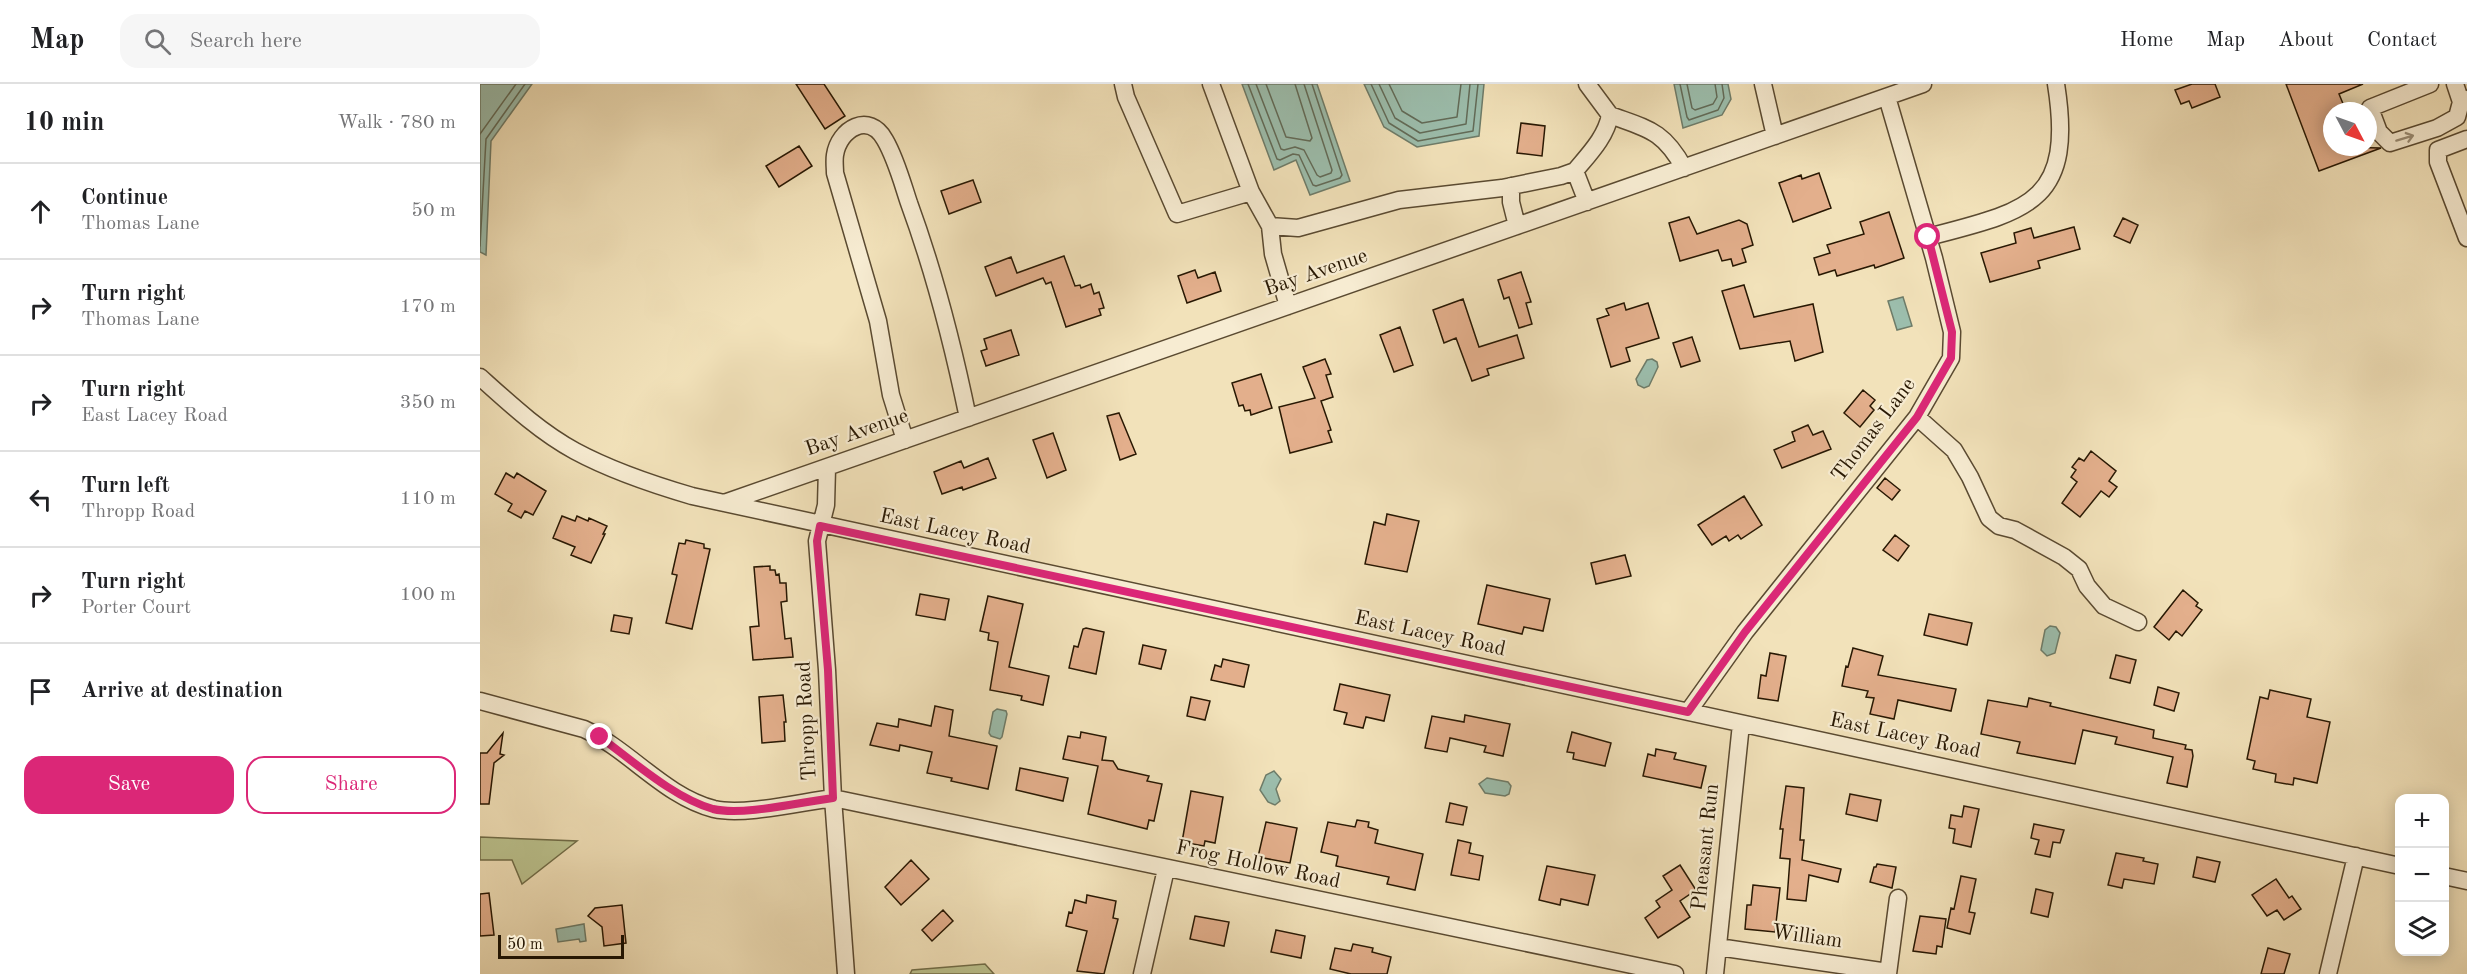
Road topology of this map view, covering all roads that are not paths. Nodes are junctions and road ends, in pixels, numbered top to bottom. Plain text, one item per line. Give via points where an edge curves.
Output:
1 (1123, 84) edge
2 (1211, 84) edge
3 (1587, 84) edge
4 (1763, 84) edge
5 (1923, 84) edge
6 (2056, 84) edge
7 (2430, 84) edge
8 (2454, 84) edge
9 (1887, 97) junction
10 (2464, 100) edge
11 (1610, 115) junction
12 (1775, 136) junction
13 (2467, 139) edge
14 (1684, 168) junction
15 (1575, 171) junction
16 (1511, 186) junction
17 (1251, 192) junction
18 (1587, 202) junction
19 (1270, 226) junction
20 (1517, 226) junction
21 (1928, 237) junction
22 (2467, 238) edge
23 (1288, 306) junction
24 (480, 377) edge
25 (1917, 417) junction
26 (968, 418) junction
27 (905, 440) junction
28 (827, 468) junction
29 (723, 504) junction
30 (820, 526) junction
31 (2138, 621) dead end
32 (480, 701) edge
33 (1688, 712) junction
34 (1741, 724) junction
35 (833, 798) junction
36 (2356, 856) junction
37 (2395, 865) edge
38 (1166, 869) junction
39 (2449, 877) edge
40 (2467, 881) edge
41 (1898, 898) dead end
42 (1718, 947) junction
43 (1888, 973) edge
44 (846, 974) edge
45 (1142, 974) edge
46 (1675, 974) edge
47 (1714, 974) edge
48 (2328, 974) edge

1 - 17 street via 1177,214
2 - 17 street
3 - 11 street
4 - 12 street
5 - 9 street, Bay Avenue
6 - 21 street via 2061,145 2049,183 2036,198 1997,219
7 -> 10 street via 2370,108 2379,132 2390,143 2437,128 2457,117
8 - 10 street
9 - 12 street, Bay Avenue
9 - 21 street, Thomas Lane
11 - 14 street via 1656,132
11 - 15 street via 1608,126
12 - 14 street, Bay Avenue
13 - 22 street via 2438,150 2438,162
14 - 18 street, Bay Avenue
15 - 16 street
15 - 18 street
16 - 19 street via 1399,200 1298,228
16 - 20 street
17 - 19 street
18 - 20 street, Bay Avenue
19 - 23 street via 1273,254
20 - 23 street, Bay Avenue
21 - 25 street, Thomas Lane via 1952,332 1951,358
23 - 26 street, Bay Avenue
24 - 29 street, East Lacey Road via 528,419 574,451 619,473
25 - 31 street via 1954,450 1989,518 2064,557 2079,569 2104,606
25 - 33 street, Thomas Lane via 1745,632
26 - 27 street, Bay Avenue
26 - 27 street via 931,262 893,156 875,127 863,124 851,128 835,154 835,173 878,321 891,395
27 - 28 street, Bay Avenue
28 - 29 street, Bay Avenue
28 - 30 street, Thropp Road via 826,505
29 - 30 street, East Lacey Road
30 - 33 street, East Lacey Road
30 - 35 street, Thropp Road via 817,541
32 - 35 street, Frog Hollow Road via 584,729 674,790 715,809 736,811
33 - 34 street, East Lacey Road
34 - 36 street, East Lacey Road
34 - 42 street, Pheasant Run
35 - 38 street, Frog Hollow Road
35 - 44 street, Thropp Road
36 - 37 street, East Lacey Road
36 - 48 street
38 - 45 street
38 - 46 street, Frog Hollow Road
39 - 40 street
41 - 43 street
42 - 43 street, William
42 - 47 street, Pheasant Run

